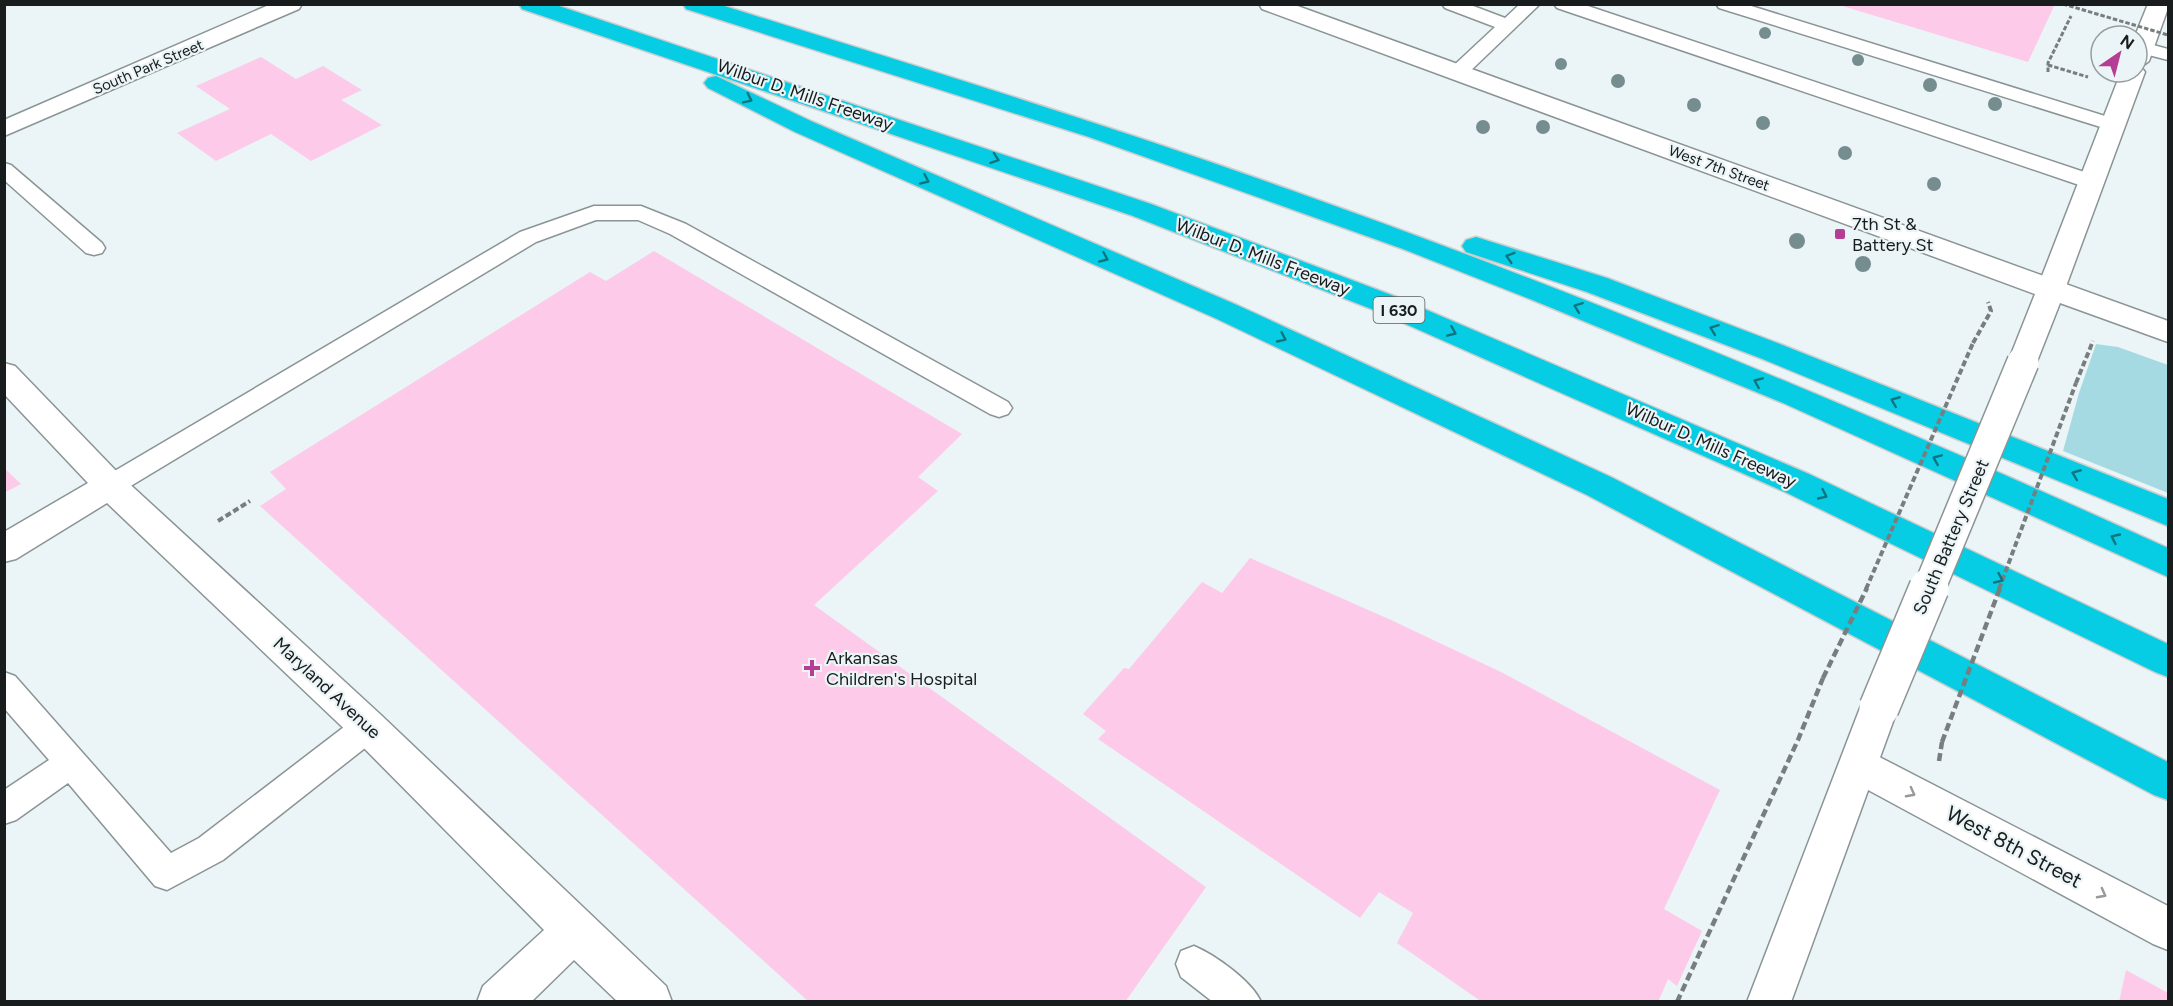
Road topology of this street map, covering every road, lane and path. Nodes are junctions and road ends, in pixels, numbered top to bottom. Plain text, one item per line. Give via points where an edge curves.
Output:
1 (291, 4) edge
2 (530, 4) edge
3 (694, 4) edge
4 (1270, 4) edge
5 (1451, 4) edge
6 (1531, 4) edge
7 (1563, 4) edge
8 (1725, 4) edge
9 (2063, 4) edge
10 (2159, 4) edge
11 (2169, 7) edge
12 (2071, 16) dead end
13 (1508, 26) junction
14 (601, 27) junction
15 (2149, 30) edge
16 (2169, 35) edge
17 (2149, 54) edge
18 (2169, 55) edge
19 (2048, 65) junction
20 (1457, 73) junction
21 (2088, 77) dead end
22 (2048, 79) dead end
23 (2129, 84) edge
24 (2114, 125) junction
25 (4, 129) edge
26 (4, 169) edge
27 (1246, 182) junction
28 (2092, 182) junction
29 (94, 248) dead end
30 (2051, 288) junction
31 (1988, 302) dead end
32 (2169, 332) edge
33 (2092, 341) dead end
34 (4, 375) edge
35 (999, 408) dead end
36 (110, 486) junction
37 (250, 501) dead end
38 (2169, 513) edge
39 (218, 521) dead end
40 (4, 549) edge
41 (2169, 563) edge
42 (2169, 660) edge
43 (4, 685) edge
44 (368, 727) junction
45 (1942, 742) dead end
46 (71, 762) junction
47 (1860, 765) junction
48 (2169, 782) edge
49 (4, 809) edge
50 (2169, 929) edge
51 (574, 930) junction
52 (1194, 964) dead end
53 (499, 1002) edge
54 (650, 1002) edge
55 (1243, 1002) edge
56 (1677, 1002) edge
57 (1769, 1002) edge

1 - 25 street, South Park Street
2 - 14 highway, Wilbur D. Mills Freeway / I 630
3 - 27 highway
4 - 20 street, West 7th Street
5 - 13 lane
6 - 13 lane
7 - 28 lane
8 - 24 lane
9 - 16 path, bridge
10 - 11 lane
10 - 15 street
12 - 19 path
13 - 20 lane
14 -> 42 highway, Wilbur D. Mills Freeway / I 630 via 1142,210 1384,303 1797,483
14 -> 48 highway via 804,127 1227,312 1504,441 1827,603
17 - 18 lane
19 - 21 path
19 - 22 path
20 - 30 street, West 7th Street
23 - 24 street, South Battery Street
24 - 28 street, South Battery Street
26 - 29 lane
38 -> 27 highway via 1597,285 1394,222
41 -> 27 highway via 1597,315
28 - 30 street, South Battery Street
30 - 32 street, West 7th Street
30 - 47 street, South Battery Street, bridge via 1879,708
31 - 56 path, bridge via 1991,311 1973,343 1869,583
33 - 45 path, bridge
34 - 36 street, Maryland Avenue
35 - 36 lane via 678,229 641,213 594,213 528,237
36 - 40 street
36 - 44 street, Maryland Avenue
37 - 39 path
43 - 46 lane
44 - 46 lane via 211,849 168,874
44 - 51 street, Maryland Avenue
46 - 49 lane
47 -> 50 street, West 8th Street
47 - 57 street, South Battery Street
51 - 53 street
51 - 54 street, Maryland Avenue
52 - 55 lane

